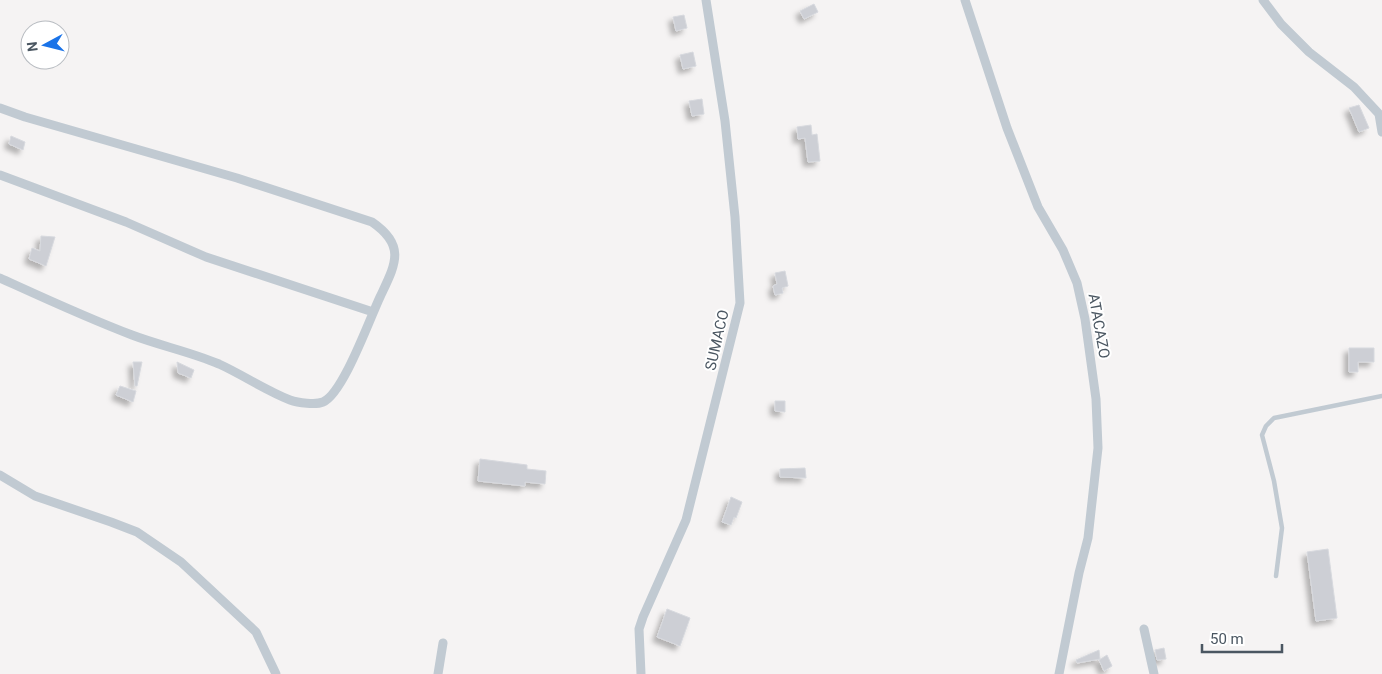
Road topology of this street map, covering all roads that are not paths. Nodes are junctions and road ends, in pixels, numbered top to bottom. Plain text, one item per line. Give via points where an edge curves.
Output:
1 (706, 0) edge
2 (965, 0) edge
3 (1264, 0) edge
4 (0, 108) edge
5 (1381, 114) edge
6 (1382, 132) edge
7 (0, 175) edge
8 (0, 278) edge
9 (373, 312) junction
10 (1382, 396) edge
11 (0, 475) edge
12 (1276, 576) dead end
13 (1144, 630) dead end
14 (443, 643) dead end
15 (276, 674) edge
16 (438, 674) edge
17 (641, 674) edge
18 (1059, 674) edge
19 (1154, 674) edge

1 - 17 street, SUMACO via 725,121 740,303 686,520 639,629
2 - 18 street, ATACAZO via 1007,128 1038,206 1077,283 1085,318 1096,399 1098,448 1088,538
3 - 5 street via 1281,24 1309,52 1354,87
4 - 9 street via 237,178 372,222 388,235 396,256
5 - 6 street
7 - 9 street via 126,222 206,257
8 - 9 street via 134,336 218,363 292,401 310,403 323,403 333,396 354,358
10 - 12 lane via 1274,418 1266,426 1262,435 1282,528
11 - 15 street via 35,496 137,532 181,562 256,632
13 - 19 street
14 - 16 street

